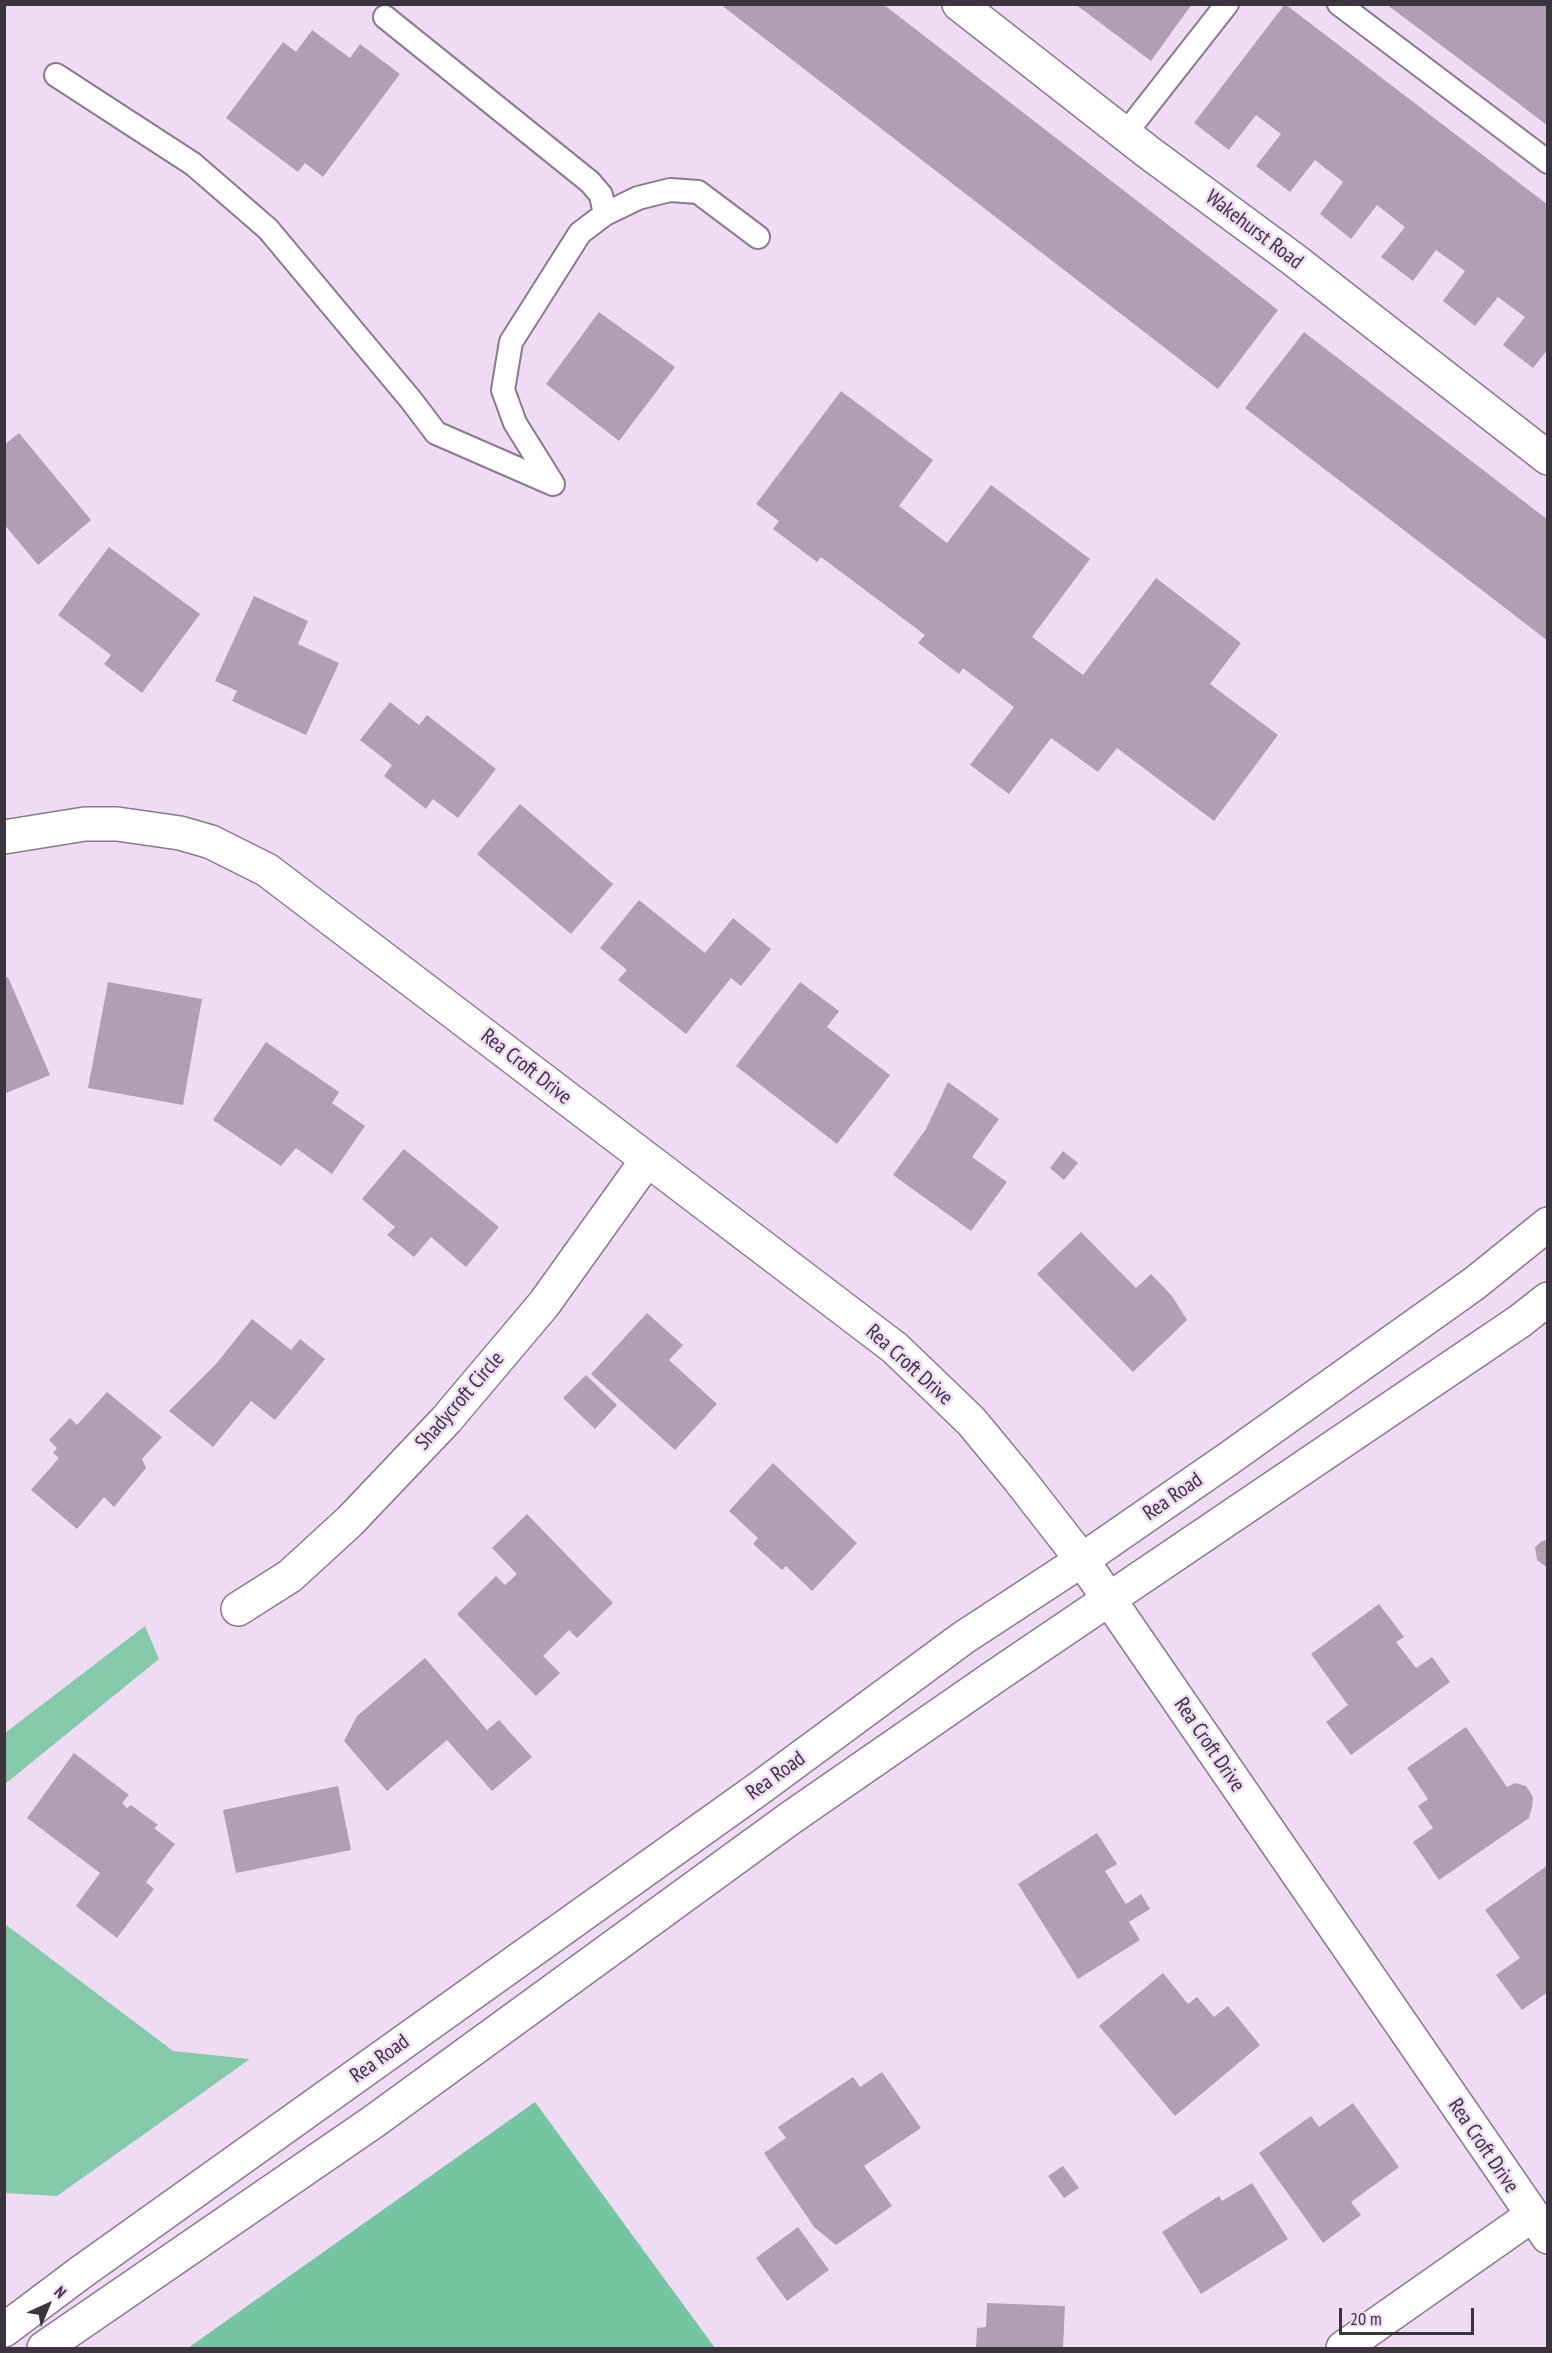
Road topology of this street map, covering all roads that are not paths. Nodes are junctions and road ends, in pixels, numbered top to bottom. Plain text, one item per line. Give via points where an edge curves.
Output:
1 (959, 4) edge
2 (1227, 4) edge
3 (1340, 4) edge
4 (386, 16) dead end
5 (56, 75) dead end
6 (1125, 134) junction
7 (1548, 162) edge
8 (605, 214) junction
9 (758, 237) dead end
10 (1548, 458) edge
11 (4, 837) edge
12 (646, 1160) junction
13 (1548, 1224) edge
14 (1548, 1299) edge
15 (1082, 1560) junction
16 (1109, 1601) junction
17 (238, 1609) dead end
18 (1539, 2227) edge
19 (4, 2330) edge
20 (44, 2349) edge
21 (1343, 2349) edge

1 - 6 street, Wakehurst Road
2 - 6 lane
3 - 7 lane
4 - 8 lane via 590,182 601,195
5 - 8 lane via 193,164 268,229 436,433 553,484 515,423 503,390 511,342 580,232
6 - 10 street, Wakehurst Road
8 - 9 lane via 638,198 670,190 699,192
11 - 12 street, Rea Croft Drive via 86,824 117,824 180,833 211,842 267,870
12 - 15 street, Rea Croft Drive via 895,1348 971,1421
12 - 17 street, Shadycroft Circle via 544,1304 446,1420 350,1521 290,1576
13 - 15 street, Rea Road via 1475,1283
14 - 16 street, Rea Road
15 - 16 street, Rea Croft Drive
15 - 19 street, Rea Road via 963,1638
16 - 18 street, Rea Croft Drive
16 - 20 street, Rea Road via 789,1819 373,2122
18 - 21 street

